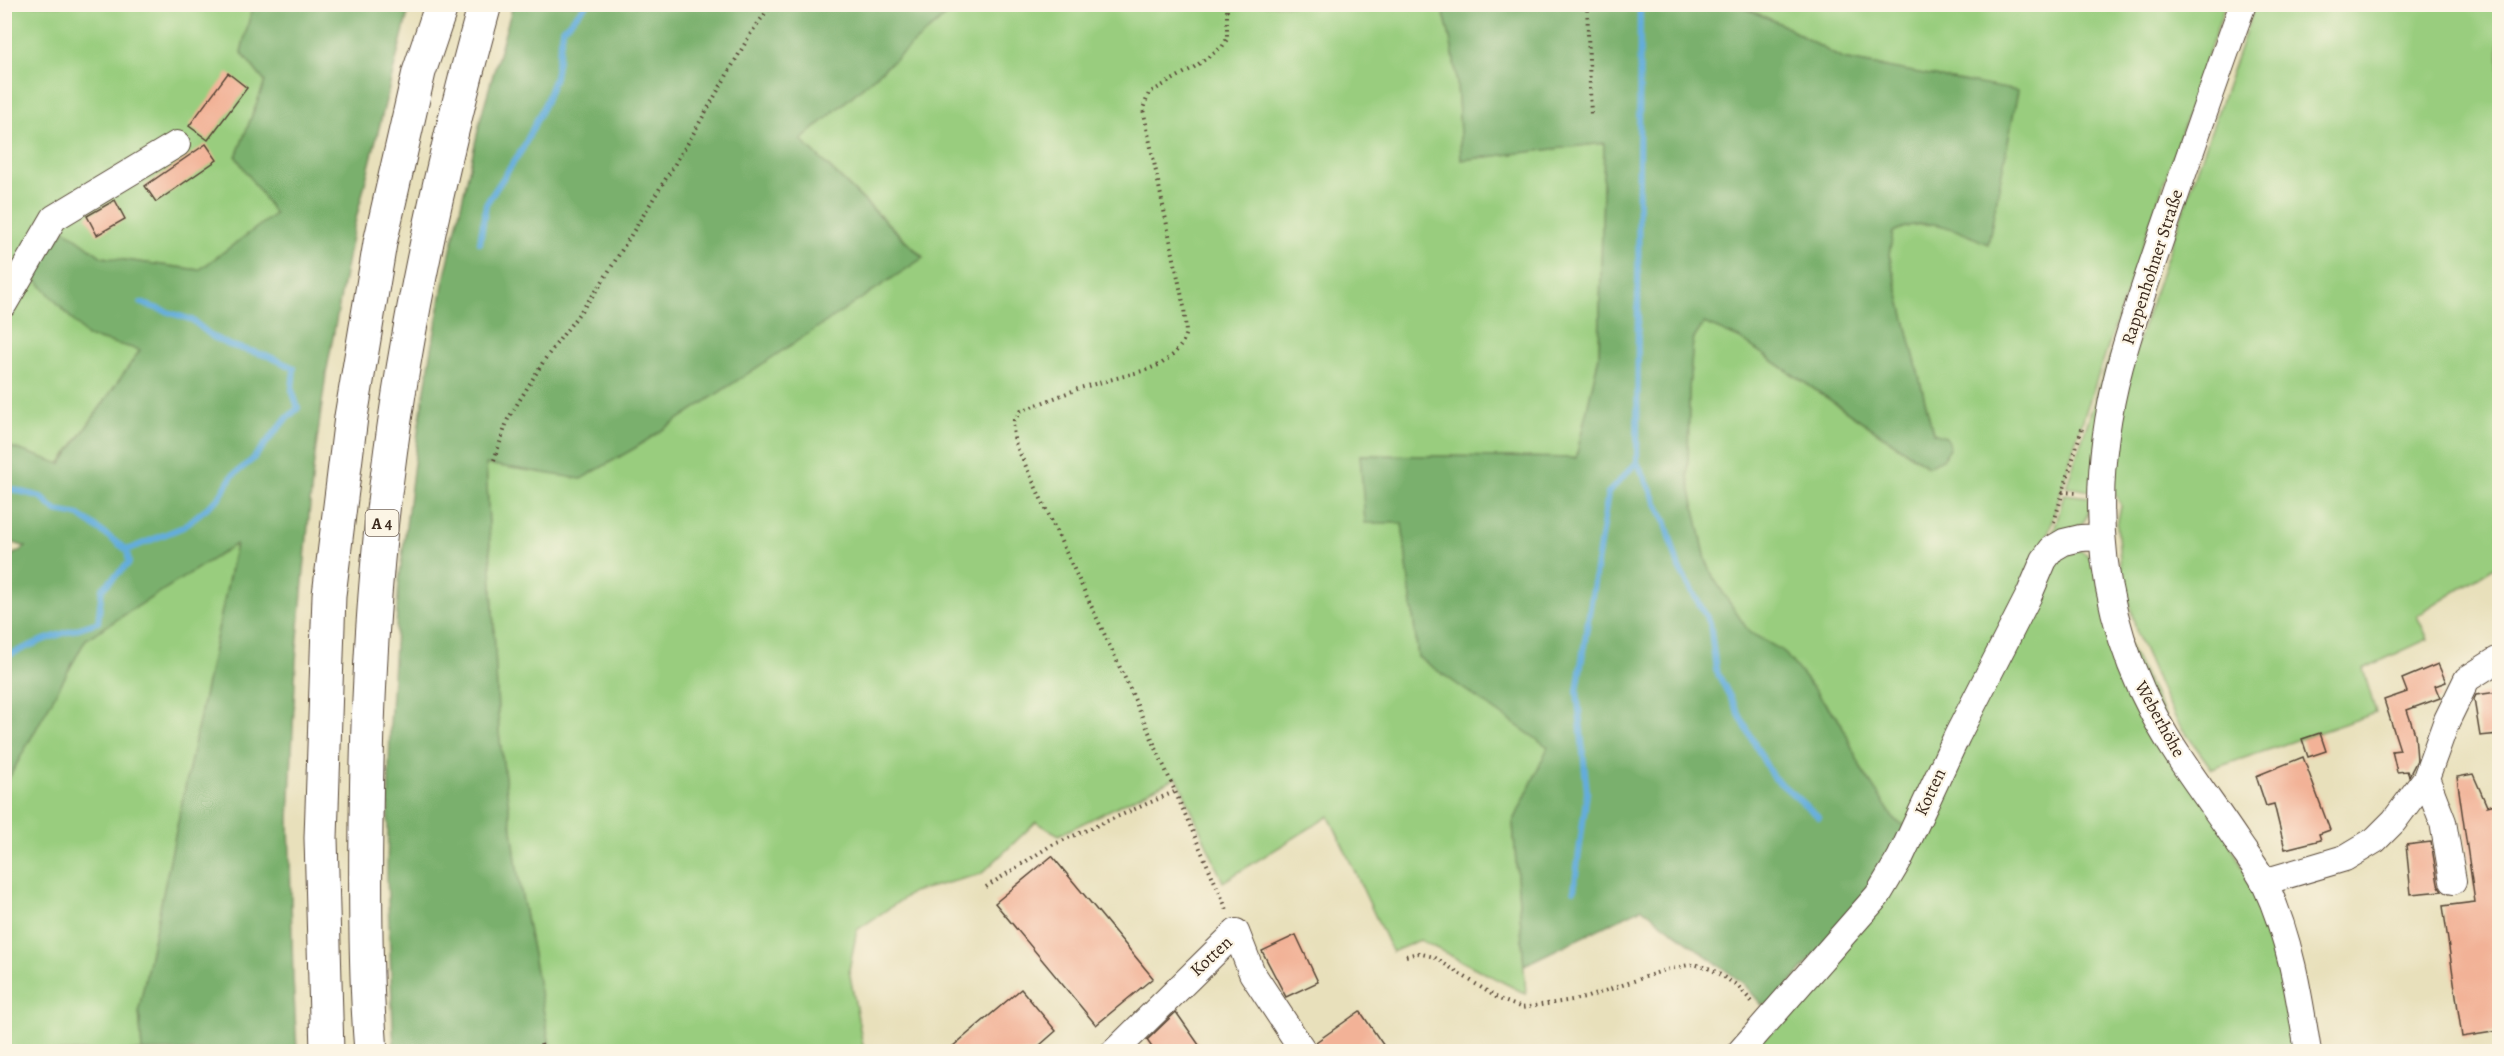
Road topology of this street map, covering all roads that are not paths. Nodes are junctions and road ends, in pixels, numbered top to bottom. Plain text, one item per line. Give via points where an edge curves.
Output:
1 (442, 4) edge
2 (486, 4) edge
3 (2243, 4) edge
4 (177, 144) dead end
5 (4, 304) edge
6 (2102, 537) junction
7 (2497, 660) dead end
8 (2426, 778) junction
9 (2452, 881) dead end
10 (2264, 882) junction
11 (1129, 1046) edge
12 (1301, 1050) edge
13 (327, 1052) edge
14 (371, 1052) edge
15 (1740, 1052) edge
16 (2308, 1052) edge

1 - 13 highway, A 4 via 419,72 380,243 351,417 329,596 321,838
2 - 14 highway, A 4 via 425,251 386,480 366,752 365,875
3 - 6 street, Rappenhohner Straße via 2120,366 2110,407 2099,495
4 - 5 street via 54,218
6 - 10 street, Weberhöhe via 2109,589 2136,677 2176,750
6 - 15 street, Kotten via 2064,542 2044,560 1878,896
7 - 8 street via 2467,679
8 - 9 street via 2443,822
8 - 10 street via 2394,822 2374,840 2345,858
10 - 16 street, Weberhöhe via 2294,968
11 - 12 street, Kotten via 1236,932 1252,973

